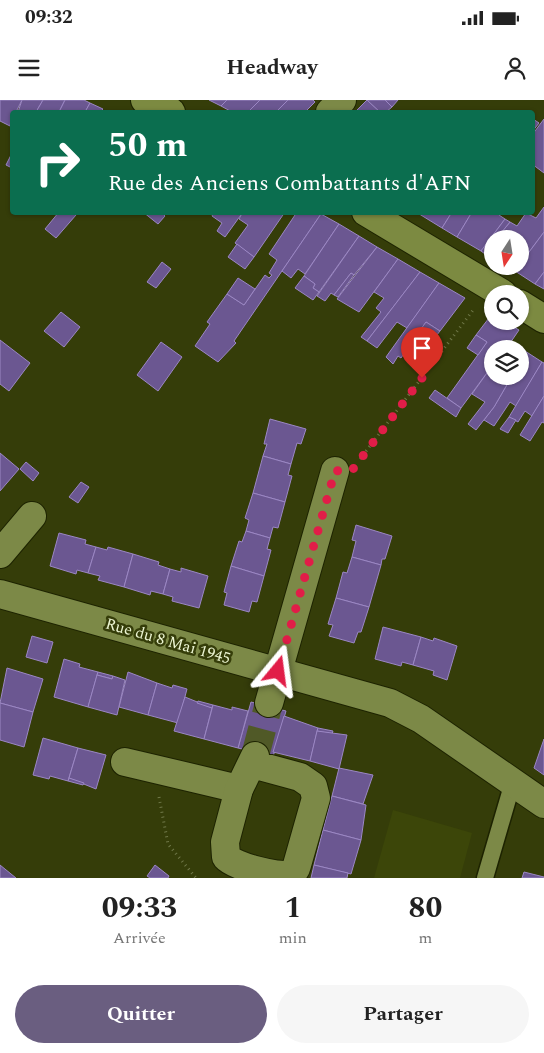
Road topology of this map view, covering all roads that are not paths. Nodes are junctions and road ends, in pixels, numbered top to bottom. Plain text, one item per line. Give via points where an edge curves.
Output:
1 (144, 100) edge
2 (342, 100) edge
3 (166, 110) edge
4 (332, 110) edge
5 (371, 215) edge
6 (489, 285) edge
7 (529, 310) edge
8 (544, 319) edge
9 (335, 471) road end
10 (32, 516) dead end
11 (0, 554) edge
12 (0, 594) edge
13 (278, 671) junction
14 (269, 704) tunnel mouth
15 (125, 762) dead end
16 (512, 782) junction
17 (239, 789) junction
18 (544, 804) edge
19 (485, 878) edge

1 - 3 street
2 - 4 street
5 - 6 street
7 - 8 street
9 - 13 street
10 - 11 street
12 - 13 street, Rue du 8 Mai 1945
13 - 14 street
13 - 16 street, Rue du 8 Mai 1945 via 390,702 407,710
15 - 17 street
16 - 18 street, Rue du 8 Mai 1945
16 - 19 lane
17 - 17 street via 254,760 300,777 314,786 316,798 295,871 277,875 236,864 226,857 225,842

